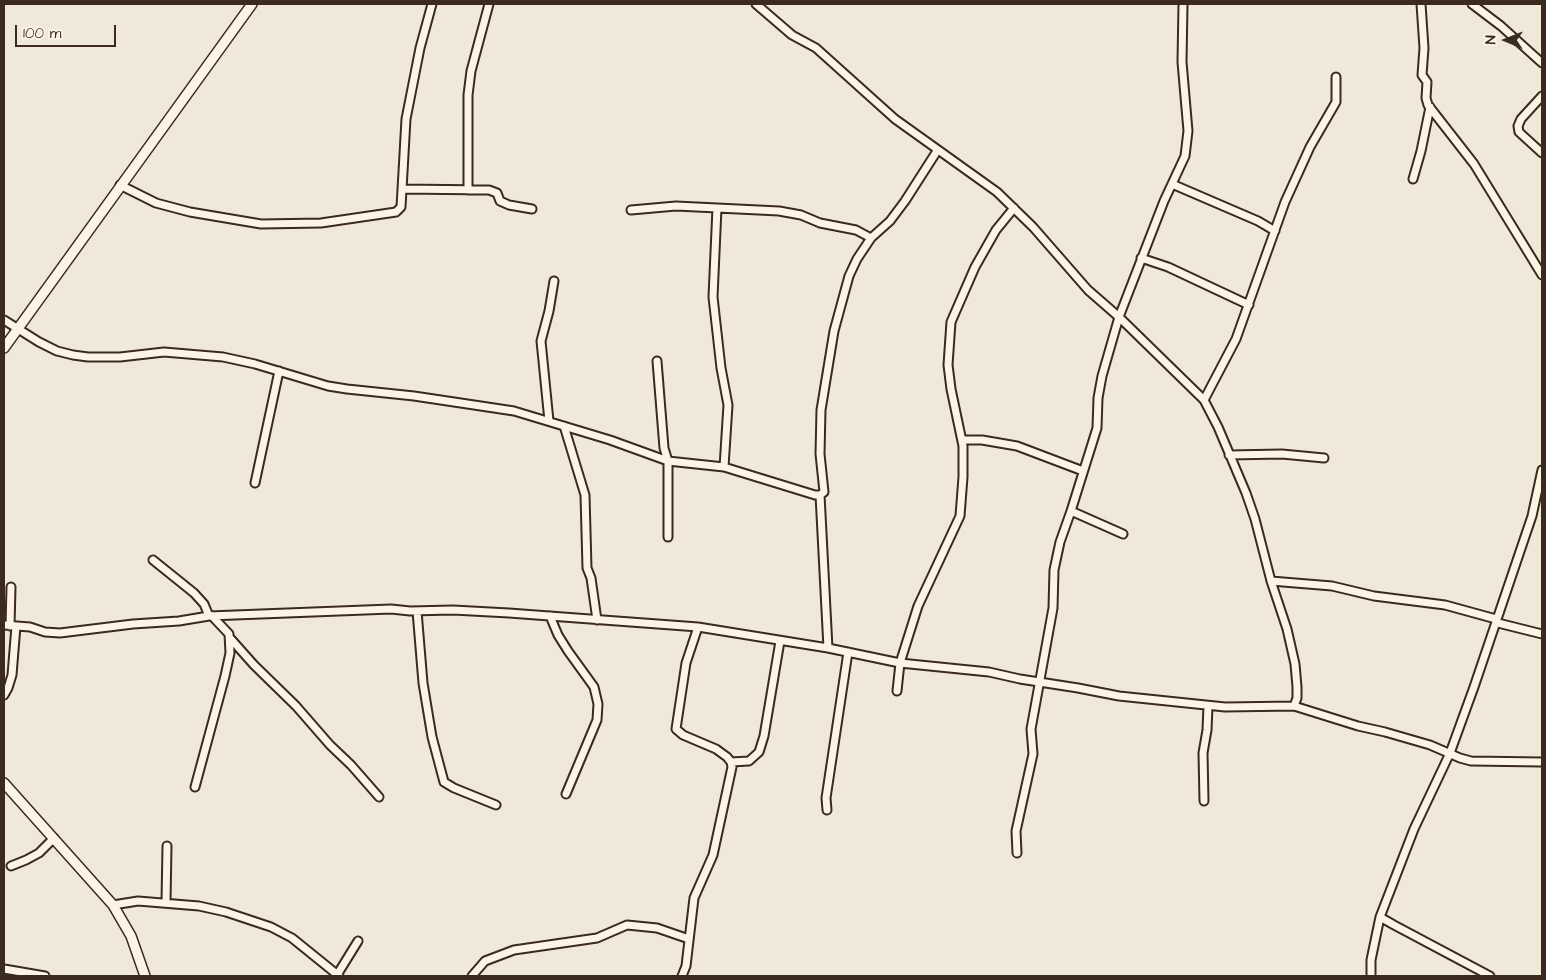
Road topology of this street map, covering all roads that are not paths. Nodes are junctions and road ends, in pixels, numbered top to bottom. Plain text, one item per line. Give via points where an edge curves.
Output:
1 (252, 4) edge
2 (432, 4) edge
3 (489, 4) edge
4 (756, 4) edge
5 (1183, 4) edge
6 (1421, 4) edge
7 (1472, 4) edge
8 (1542, 63) edge
9 (1336, 77) dead end
10 (1542, 96) edge
11 (1430, 107) junction
12 (937, 151) junction
13 (1542, 153) edge
14 (1413, 179) dead end
15 (1172, 184) junction
16 (120, 185) junction
17 (402, 189) junction
18 (468, 190) junction
19 (717, 208) junction
20 (1014, 208) junction
21 (532, 209) dead end
22 (631, 210) dead end
23 (1275, 232) junction
24 (871, 238) junction
25 (1141, 258) junction
26 (1542, 275) edge
27 (554, 281) dead end
28 (1248, 304) junction
29 (1119, 317) junction
30 (4, 320) edge
31 (17, 329) junction
32 (4, 348) edge
33 (657, 362) dead end
34 (279, 371) junction
35 (1204, 400) junction
36 (549, 421) junction
37 (564, 426) junction
38 (962, 440) junction
39 (1229, 455) junction
40 (1324, 458) dead end
41 (668, 461) junction
42 (724, 468) junction
43 (1542, 470) edge
44 (1083, 471) junction
45 (255, 483) dead end
46 (820, 495) junction
47 (1071, 511) junction
48 (1123, 534) dead end
49 (668, 537) dead end
50 (153, 560) dead end
51 (1271, 581) junction
52 (11, 587) dead end
53 (417, 611) junction
54 (211, 616) junction
55 (550, 616) junction
56 (1496, 619) junction
57 (597, 620) junction
58 (10, 626) edge
59 (698, 627) junction
60 (1542, 634) edge
61 (230, 638) junction
62 (780, 641) junction
63 (828, 648) junction
64 (848, 652) junction
65 (900, 663) junction
66 (1040, 682) junction
67 (898, 691) dead end
68 (4, 695) edge
69 (1208, 706) junction
70 (1294, 706) junction
71 (1450, 753) junction
72 (731, 762) junction
73 (1542, 762) edge
74 (4, 783) edge
75 (195, 787) dead end
76 (566, 794) dead end
77 (379, 797) dead end
78 (1204, 801) dead end
79 (496, 804) dead end
80 (827, 810) dead end
81 (54, 838) junction
82 (167, 846) dead end
83 (1017, 853) dead end
84 (11, 866) dead end
85 (166, 902) junction
86 (113, 905) junction
87 (1380, 916) junction
88 (689, 939) junction
89 (358, 940) dead end
90 (4, 969) edge
91 (338, 975) edge
92 (45, 976) edge
93 (145, 976) edge
94 (472, 976) edge
95 (682, 976) edge
96 (1371, 976) edge
97 (1490, 976) edge

1 - 16 main road
2 - 17 street via 406,119
3 - 18 street via 468,95
4 - 12 street via 792,35 816,48 895,120
5 - 15 street via 1182,55 1188,139 1185,156
6 - 11 street via 1422,75 1427,82 1426,98
7 - 8 street
9 - 23 street via 1336,102 1306,155
10 - 13 street via 1518,126 1519,132
11 - 14 street
11 - 26 street via 1474,164
12 - 20 street via 998,192
12 - 24 street via 906,202
15 - 23 street via 1258,221
15 - 25 street
16 - 17 street via 156,203 261,224 321,223 396,212 401,207
16 - 31 main road
17 - 18 street
18 - 21 street via 489,190 509,205
19 - 22 street via 676,206
19 - 24 street via 801,215 820,224 856,230
19 - 42 street via 713,298 728,405
20 - 29 street via 1088,290
20 - 38 street via 996,230 975,267 951,322 948,365
23 - 28 street
24 - 46 street via 849,276 834,331 820,410 824,492
25 - 28 street
25 - 29 street
27 - 36 street via 541,341
28 - 35 street via 1236,339
29 - 35 street
29 - 44 street via 1102,376 1097,428
30 - 31 street
31 - 32 main road
31 - 34 street via 57,351 88,357 189,353 224,357
33 - 41 street via 664,448
34 - 36 street via 328,386 484,405
34 - 45 street
35 - 39 street
36 - 37 street
37 - 41 street
37 - 57 street via 585,495 587,568
38 - 44 street via 1018,446
38 - 65 street via 960,516 918,606
39 - 40 street via 1282,454
39 - 51 street via 1255,519
41 - 42 street
41 - 49 street
42 - 46 street
43 - 56 street via 1532,516
44 - 47 street
46 - 63 street
47 - 48 street
47 - 66 street via 1054,570 1053,608
50 - 54 street via 194,593
51 - 56 street via 1332,586 1374,596 1445,605
51 - 70 street via 1295,664 1297,698
52 - 58 street
53 - 54 street via 391,609
53 - 55 street
53 - 79 street via 423,683 444,782
54 - 58 street via 60,634
54 - 61 street
55 - 57 street
55 - 76 street via 558,635 594,688 598,704 597,720
56 - 60 street via 1498,623
56 - 71 street
57 - 59 street
58 - 68 street via 12,675
59 - 62 street
59 - 72 street via 686,663 676,729 716,749
61 - 75 street via 225,676
61 - 77 street
62 - 63 street
62 - 72 street via 759,752 750,761
63 - 64 street
64 - 65 street
64 - 80 street via 826,798
65 - 66 street via 989,672
65 - 67 street
66 - 69 street via 1119,696
66 - 83 street via 1031,729 1033,754 1016,832
69 - 70 street
69 - 78 street via 1208,730 1203,752
70 - 71 street
71 - 73 street via 1471,761
71 - 87 street via 1414,828
72 - 88 street via 713,855 694,898
74 - 81 main road
81 - 84 street via 39,853
81 - 86 main road
82 - 85 street
85 - 86 street via 138,900
85 - 91 street via 226,912 271,928 292,938
86 - 93 main road via 131,936
87 - 96 street
87 - 97 street
88 - 94 street via 657,928 627,925 597,938 514,950 485,961
88 - 95 street
89 - 91 street
90 - 92 street

